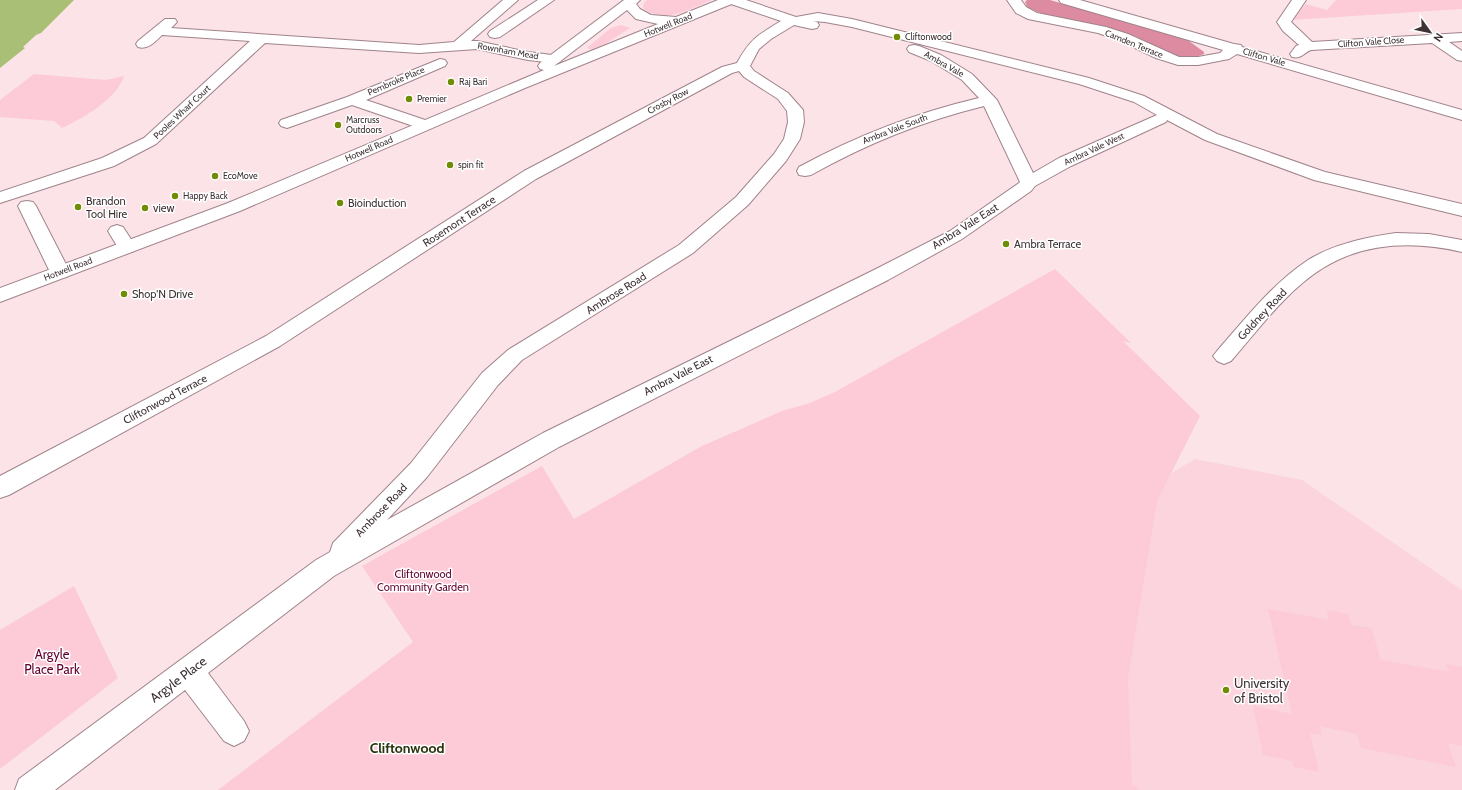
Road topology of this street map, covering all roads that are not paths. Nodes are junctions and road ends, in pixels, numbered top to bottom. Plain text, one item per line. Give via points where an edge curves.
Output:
1 (511, 0) edge
2 (547, 0) edge
3 (729, 0) edge
4 (733, 0) edge
5 (1014, 0) edge
6 (1066, 0) edge
7 (1299, 0) edge
8 (631, 1) edge
9 (684, 18) junction
10 (795, 21) junction
11 (171, 22) dead end
12 (159, 31) junction
13 (495, 34) dead end
14 (1462, 36) edge
15 (262, 38) junction
16 (1434, 38) junction
17 (143, 44) dead end
18 (459, 45) junction
19 (1309, 46) junction
20 (1236, 48) junction
21 (1462, 57) edge
22 (555, 59) junction
23 (440, 63) dead end
24 (1288, 64) junction
25 (743, 66) junction
26 (520, 85) junction
27 (352, 100) junction
28 (989, 100) junction
29 (1462, 116) edge
30 (1160, 119) dead end
31 (287, 123) dead end
32 (425, 126) junction
33 (593, 141) joint
34 (805, 171) dead end
35 (530, 175) junction
36 (1028, 182) junction
37 (490, 192) dead end
38 (0, 198) edge
39 (26, 206) dead end
40 (1462, 210) edge
41 (117, 231) dead end
42 (1462, 246) edge
43 (126, 247) junction
44 (60, 272) junction
45 (2, 294) edge
46 (328, 306) joint
47 (1224, 356) dead end
48 (0, 488) edge
49 (326, 568) junction
50 (188, 671) junction
51 (234, 731) dead end
52 (30, 790) edge

1 - 18 street, Rownham Mead
2 - 13 street
3 - 9 street, Hotwell Road
4 - 10 street, Ambra Vale
5 - 20 street, Camden Terrace via 1021,10 1033,16 1123,37 1178,61 1198,61 1224,56
6 - 20 street, Clifton Vale
7 - 19 street via 1284,22
8 - 9 street via 631,8 635,13 645,17 669,20
8 - 22 street
9 - 26 street, Hotwell Road
10 - 25 street via 766,36 754,47
10 - 28 street, Ambra Vale via 916,50 936,58 967,77
10 - 40 street via 816,16 852,23 1084,81 1139,99 1211,137 1320,176
11 - 12 street
12 - 15 street
12 - 17 street
14 - 16 street, Clifton Vale Close
15 - 18 street via 419,49
15 - 38 street, Pooles Wharf Court via 150,141 108,162
16 - 19 street, Clifton Vale Close
16 - 21 street
18 - 22 street, Rownham Mead via 477,45
19 - 24 street via 1301,49
20 - 24 street, Clifton Vale
22 - 26 street
23 - 27 street, Pembroke Place
24 - 29 street, Clifton Vale
25 - 33 street, Crosby Row via 727,70
25 - 49 street, Ambrose Road via 748,74 783,96 795,110 796,122 792,139 780,157 742,201 686,249 515,355 490,379 419,470
26 - 32 street, Hotwell Road
27 - 31 street, Pembroke Place
27 - 32 street, Pembroke Place
28 - 34 street, Ambra Vale South via 944,111 882,133
28 - 36 street, Ambra Vale
30 - 36 street, Ambra Vale West via 1065,162
32 - 43 street, Hotwell Road via 234,207
33 - 35 street, Rosemont Terrace
35 - 37 street
35 - 46 street, Rosemont Terrace via 516,191
36 - 49 street, Ambra Vale East via 1025,187 956,235 551,440
39 - 44 street
41 - 43 street
42 - 47 street, Goldney Road via 1435,240 1394,239 1347,249 1314,265 1279,294
43 - 44 street, Hotwell Road
44 - 45 street, Hotwell Road
46 - 48 street, Cliftonwood Terrace via 273,340
49 - 50 street, Argyle Place
50 - 51 street
50 - 52 street, Argyle Place

